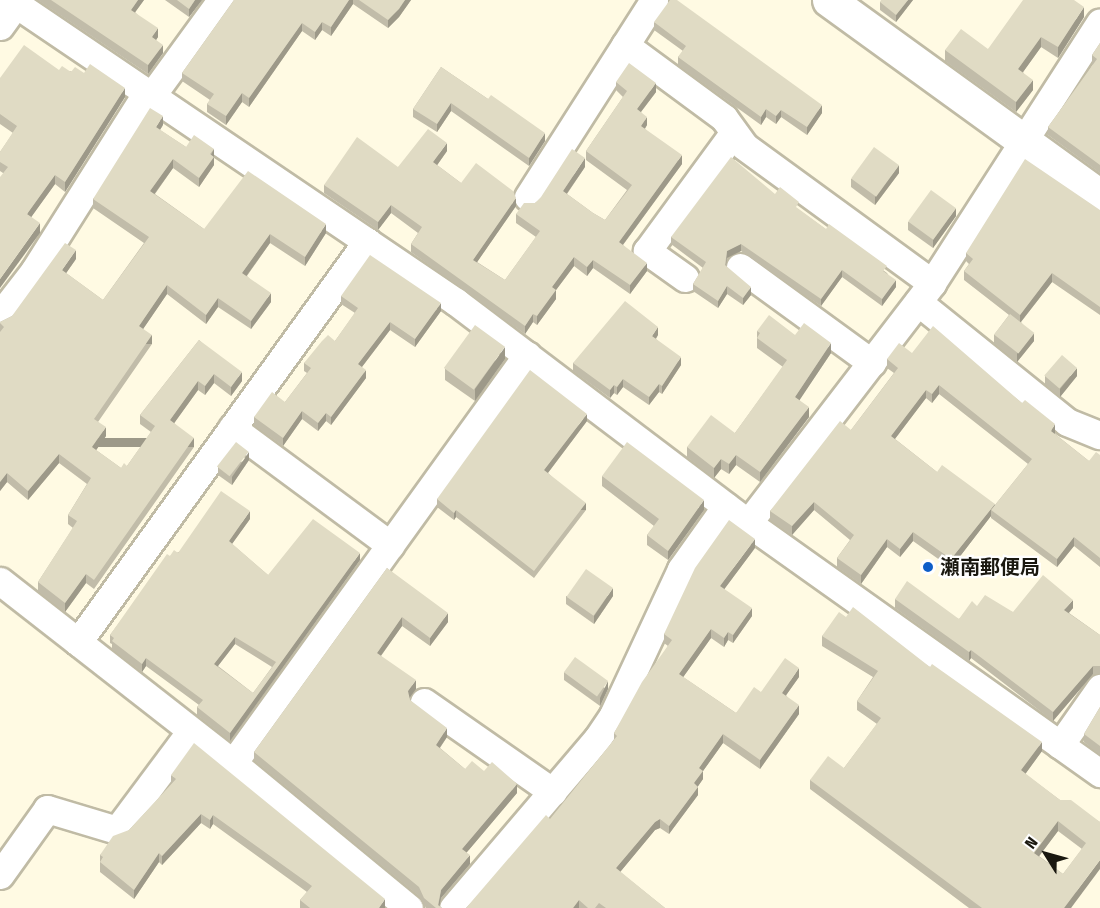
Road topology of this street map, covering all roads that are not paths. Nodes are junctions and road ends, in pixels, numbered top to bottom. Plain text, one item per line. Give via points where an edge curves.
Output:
1 (221, 0) edge
2 (654, 0) edge
3 (843, 4) edge
4 (9, 10) edge
5 (1100, 22) edge
6 (625, 45) junction
7 (150, 93) junction
8 (734, 132) junction
9 (1023, 141) junction
10 (1100, 196) edge
11 (528, 197) dead end
12 (367, 242) junction
13 (740, 267) dead end
14 (685, 278) dead end
15 (925, 293) junction
16 (0, 315) edge
17 (528, 355) junction
18 (872, 363) junction
19 (232, 428) junction
20 (1100, 435) edge
21 (726, 506) junction
22 (748, 523) junction
23 (390, 545) junction
24 (0, 580) edge
25 (78, 642) junction
26 (1100, 688) edge
27 (424, 702) dead end
28 (190, 732) junction
29 (1060, 745) junction
30 (233, 763) junction
31 (1100, 773) edge
32 (553, 792) junction
33 (0, 875) edge
34 (409, 908) edge
35 (453, 908) edge

1 - 7 street
2 - 6 street
3 - 9 street
4 - 7 street
5 - 9 street
6 - 8 street via 724,118
6 - 11 street
7 - 12 street
7 - 16 street via 34,271
8 - 14 street via 647,251
8 - 15 street via 744,146
9 - 10 street
9 - 15 street
12 - 17 street
12 - 19 street
13 - 18 street
15 - 18 street
15 - 20 street via 1067,422
17 - 21 street
17 - 23 street
18 - 22 street
19 - 23 street
19 - 25 street
21 - 22 street
21 - 32 street via 681,569 613,715
22 - 29 street
23 - 30 street
24 - 25 street
25 - 28 street
26 - 29 street
27 - 32 street
28 - 30 street
28 - 33 street via 117,830 47,809
29 - 31 street
30 - 34 street
32 - 35 street

